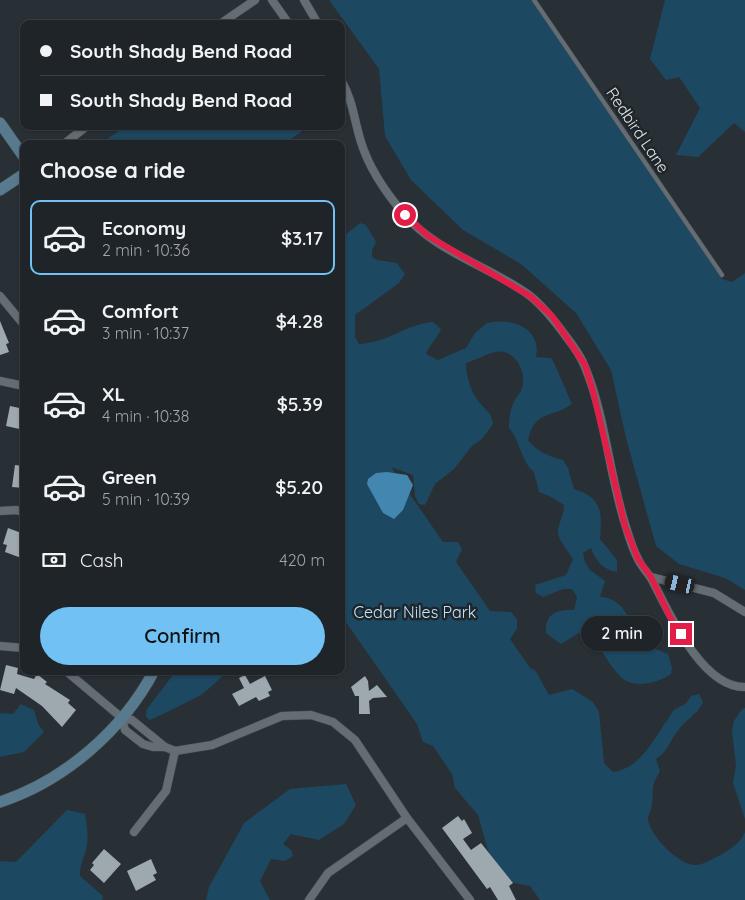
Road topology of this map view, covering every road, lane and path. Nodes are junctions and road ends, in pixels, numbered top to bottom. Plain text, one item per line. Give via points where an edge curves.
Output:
1 (255, 0) edge
2 (272, 0) edge
3 (304, 0) edge
4 (534, 0) edge
5 (226, 20) edge
6 (286, 20) edge
7 (316, 20) edge
8 (345, 89) edge
9 (0, 123) edge
10 (82, 130) edge
11 (69, 140) edge
12 (20, 151) edge
13 (20, 177) edge
14 (0, 190) edge
15 (722, 275) dead end
16 (0, 296) edge
17 (20, 320) edge
18 (0, 382) edge
19 (20, 385) edge
20 (0, 511) edge
21 (20, 511) edge
22 (651, 577) junction
23 (745, 612) edge
24 (0, 646) edge
25 (20, 648) edge
26 (71, 675) edge
27 (151, 675) edge
28 (745, 687) edge
29 (122, 718) junction
30 (165, 747) junction
31 (175, 751) junction
32 (0, 802) edge
33 (407, 818) junction
34 (134, 832) dead end
35 (309, 900) edge
36 (470, 900) edge

1 - 5 street
2 - 6 street
3 - 7 street
4 - 15 lane, Redbird Lane
8 - 22 street via 355,112 360,141 372,168 405,215 428,236 530,296 552,316 585,365 625,526 638,559
9 - 12 street
10 - 11 street
13 - 14 street
16 - 17 street
18 - 19 street
20 - 21 street
22 - 23 street via 714,593
22 - 28 street via 670,617 698,659 727,682
24 - 25 street
26 - 29 street
27 - 29 street
29 - 30 street via 132,720
29 - 30 street via 126,730 143,744 153,748
29 - 32 street via 74,763 29,791
30 - 31 street
31 - 33 street via 212,745 282,716 321,717 356,740
31 - 34 street via 166,791
33 - 35 street via 333,869
33 - 36 street

